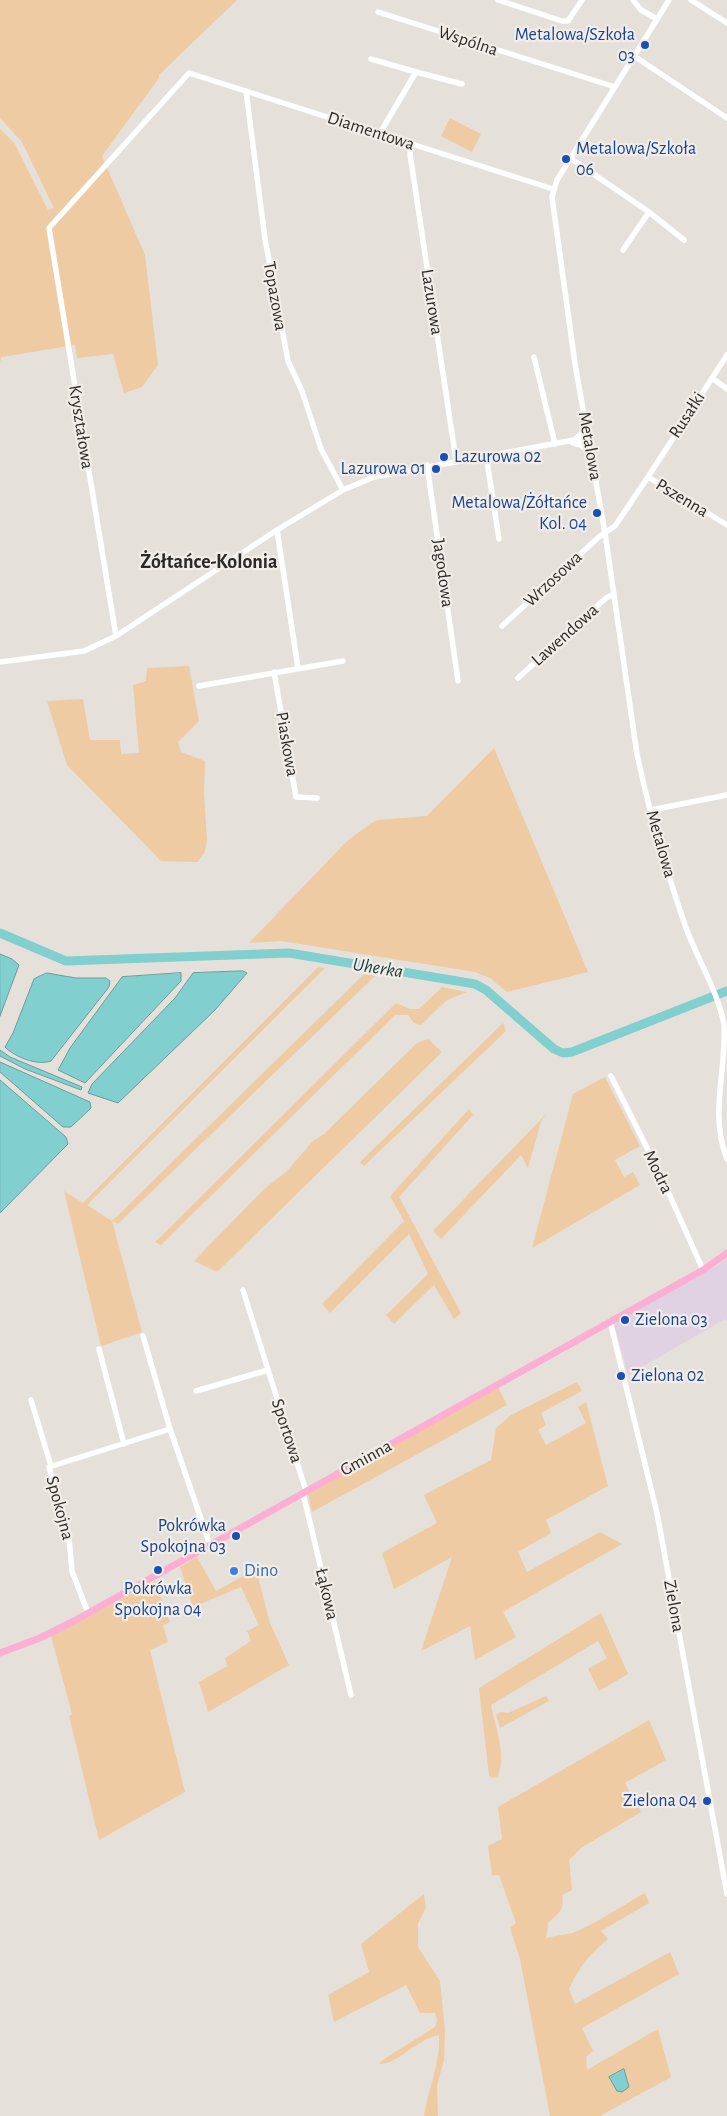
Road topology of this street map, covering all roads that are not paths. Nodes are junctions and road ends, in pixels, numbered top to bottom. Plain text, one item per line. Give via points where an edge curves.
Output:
1 (498, 0) edge
2 (582, 0) edge
3 (632, 0) edge
4 (669, 0) edge
5 (691, 0) edge
6 (378, 12) dead end
7 (657, 19) junction
8 (727, 23) edge
9 (634, 56) junction
10 (371, 59) dead end
11 (416, 72) junction
12 (462, 84) dead end
13 (615, 87) junction
14 (246, 91) junction
15 (727, 118) edge
16 (380, 134) junction
17 (411, 143) junction
18 (570, 158) junction
19 (553, 189) junction
20 (649, 212) junction
21 (55, 219) joint
22 (684, 240) dead end
23 (623, 250) dead end
24 (727, 355) edge
25 (534, 357) dead end
26 (712, 378) junction
27 (727, 389) edge
28 (586, 424) junction
29 (574, 440) junction
30 (589, 441) junction
31 (566, 442) junction
32 (555, 444) junction
33 (581, 445) junction
34 (486, 455) junction
35 (592, 455) junction
36 (456, 460) junction
37 (427, 465) junction
38 (648, 477) junction
39 (343, 490) junction
40 (727, 525) edge
41 (277, 530) junction
42 (605, 533) junction
43 (499, 539) dead end
44 (614, 594) junction
45 (502, 626) dead end
46 (116, 636) junction
47 (343, 661) dead end
48 (0, 662) edge
49 (298, 668) junction
50 (274, 672) junction
51 (518, 678) dead end
52 (458, 681) dead end
53 (199, 686) dead end
54 (727, 794) edge
55 (316, 798) dead end
56 (651, 810) junction
57 (610, 1076) dead end
58 (727, 1159) edge
59 (727, 1253) edge
60 (703, 1270) junction
61 (243, 1290) dead end
62 (610, 1321) junction
63 (143, 1336) dead end
64 (99, 1349) dead end
65 (268, 1370) junction
66 (196, 1391) dead end
67 (31, 1400) dead end
68 (170, 1429) junction
69 (124, 1444) junction
70 (51, 1466) junction
71 (304, 1492) junction
72 (210, 1545) junction
73 (88, 1613) junction
74 (0, 1653) edge
75 (351, 1695) dead end
76 (727, 1894) edge

1 - 2 street via 568,21
3 - 7 street via 641,10
4 - 7 street
5 - 8 street
6 - 13 street, Wspólna
7 - 9 street
9 - 13 street
9 - 15 street
10 - 11 street
11 - 12 street
11 - 16 street
13 - 18 street
14 - 16 street, Diamentowa
14 - 21 street, Diamentowa via 189,73
14 - 39 street, Topazowa via 265,240 288,361 302,391 321,449
16 - 17 street, Diamentowa
17 - 19 street, Diamentowa
17 - 36 street, Lazurowa via 410,154
18 - 19 street
18 - 20 street
19 - 28 street, Metalowa via 575,364
20 - 22 street
20 - 23 street
21 - 46 street, Kryształowa via 49,228
24 - 26 street, Rusałki
25 - 32 street
26 - 27 street
26 - 38 street, Rusałki
28 - 29 street
28 - 30 street, Metalowa
29 - 30 street
29 - 31 street
30 - 33 street
30 - 35 street, Metalowa
31 - 32 street
31 - 33 street
32 - 34 street
33 - 35 street
34 - 36 street
34 - 43 street
35 - 42 street, Metalowa
36 - 37 street
37 - 39 street via 388,473
37 - 52 street, Jagodowa
38 - 40 street, Pszenna
38 - 42 street, Pszenna via 616,526
39 - 41 street
41 - 46 street
41 - 49 street
42 - 44 street, Metalowa
42 - 45 street, Wrzosowa
44 - 51 street, Lawendowa
44 - 56 street, Metalowa via 636,748
46 - 48 street via 84,652
47 - 49 street
49 - 50 street
50 - 53 street
50 - 55 street, Piaskowa via 296,797
54 - 56 street
56 - 58 street, Metalowa via 685,925 719,1001 727,1040 719,1126
57 - 60 street, Modra
59 - 60 main road, Gminna
60 - 62 main road, Gminna
61 - 65 street, Sportowa
62 - 71 main road, Gminna
62 - 76 street, Zielona via 658,1513
63 - 68 street
64 - 69 street
65 - 66 street
65 - 71 street, Sportowa
67 - 70 street
68 - 69 street, Spokojna
68 - 72 street
69 - 70 street, Spokojna
70 - 73 street, Spokojna via 69,1538 72,1571
71 - 72 main road, Gminna
71 - 75 street, Łąkowa
72 - 73 main road, Gminna
73 - 74 main road, Gminna via 40,1638

